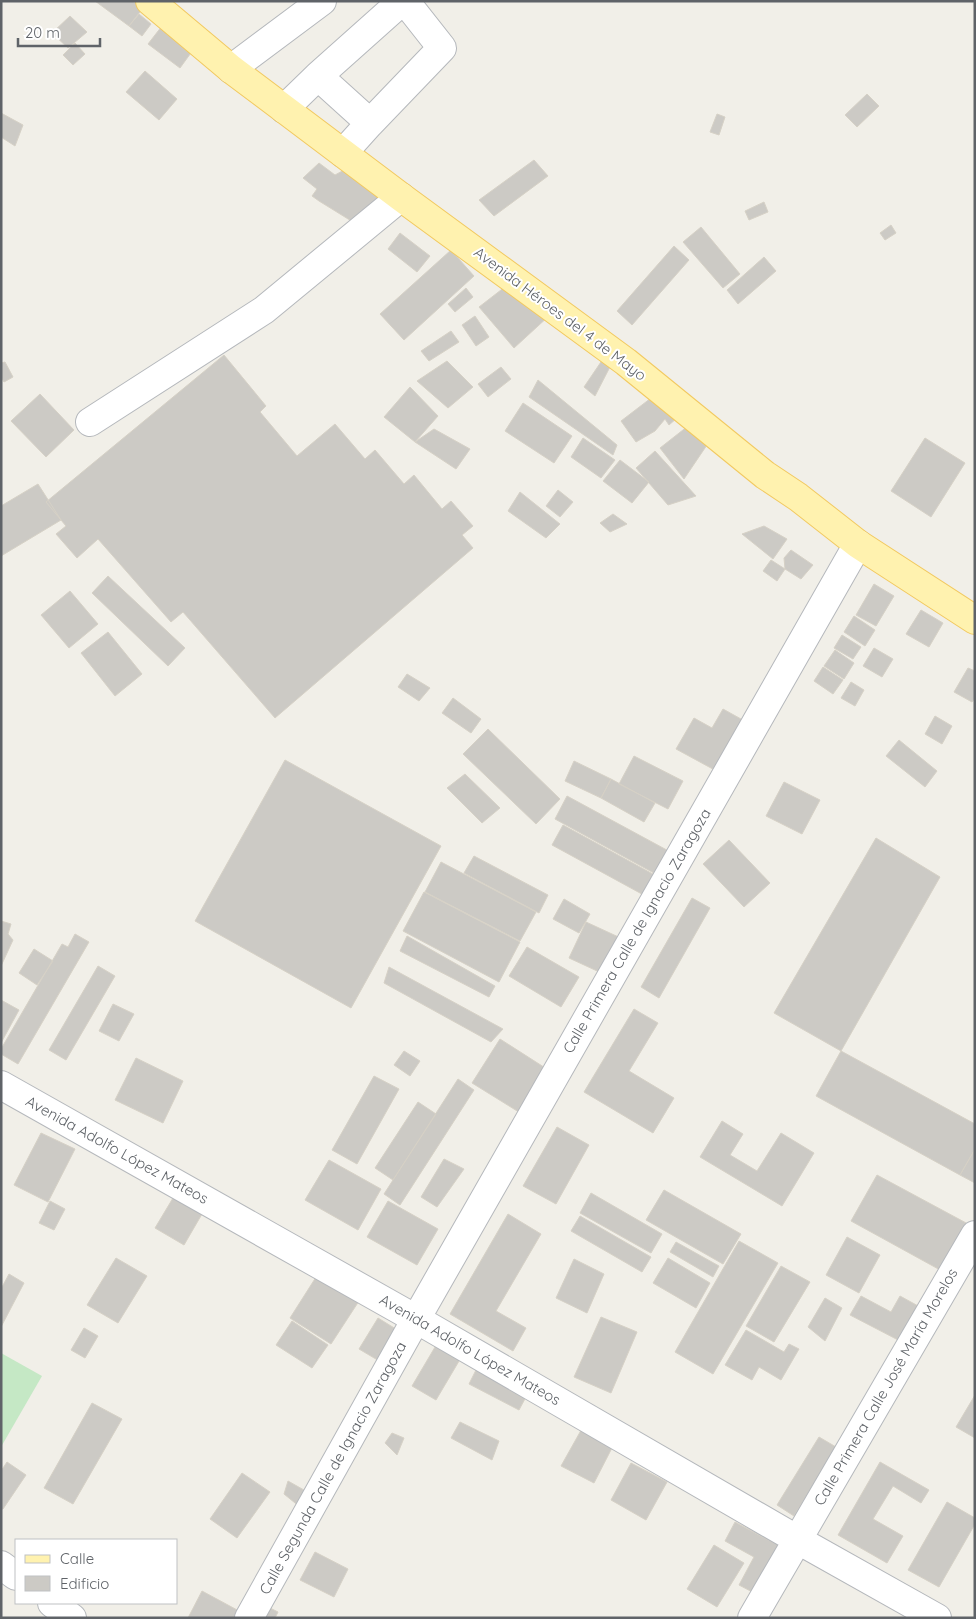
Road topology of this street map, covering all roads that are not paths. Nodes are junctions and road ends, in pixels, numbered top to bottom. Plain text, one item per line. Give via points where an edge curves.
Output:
1 (150, 1) edge
2 (322, 1) edge
3 (404, 1) edge
4 (230, 69) junction
5 (318, 76) junction
6 (284, 109) junction
7 (370, 123) junction
8 (343, 153) junction
9 (401, 197) junction
10 (90, 422) dead end
11 (858, 544) junction
12 (975, 620) edge
13 (1, 1085) edge
14 (975, 1235) edge
15 (416, 1319) junction
16 (798, 1540) junction
17 (1, 1565) edge
18 (15, 1575) edge
19 (53, 1604) edge
20 (72, 1618) edge
21 (249, 1618) edge
22 (752, 1618) edge
23 (937, 1618) edge

1 - 4 main road, Avenida Héroes del 4 de Mayo
2 - 4 street
3 - 5 street
3 - 7 street via 442,48
4 - 6 main road, Avenida Héroes del 4 de Mayo
5 - 6 street
5 - 7 street
6 - 8 main road, Avenida Héroes del 4 de Mayo
7 - 8 street
8 - 9 main road, Avenida Héroes del 4 de Mayo
9 - 10 street via 264,310
9 - 11 main road, Avenida Héroes del 4 de Mayo via 626,362 765,475
11 - 12 main road, Avenida Héroes del 4 de Mayo
11 - 15 street, Calle Primera Calle de Ignacio Zaragoza
13 - 15 street, Avenida Adolfo López Mateos
14 - 16 street, Calle Primera Calle José María Morelos
15 - 16 street, Avenida Adolfo López Mateos
15 - 21 street, Calle Segunda Calle de Ignacio Zaragoza
16 - 22 street, Calle Primera Calle José María Morelos
16 - 23 street, Avenida Adolfo López Mateos
17 - 18 street
19 - 20 street

